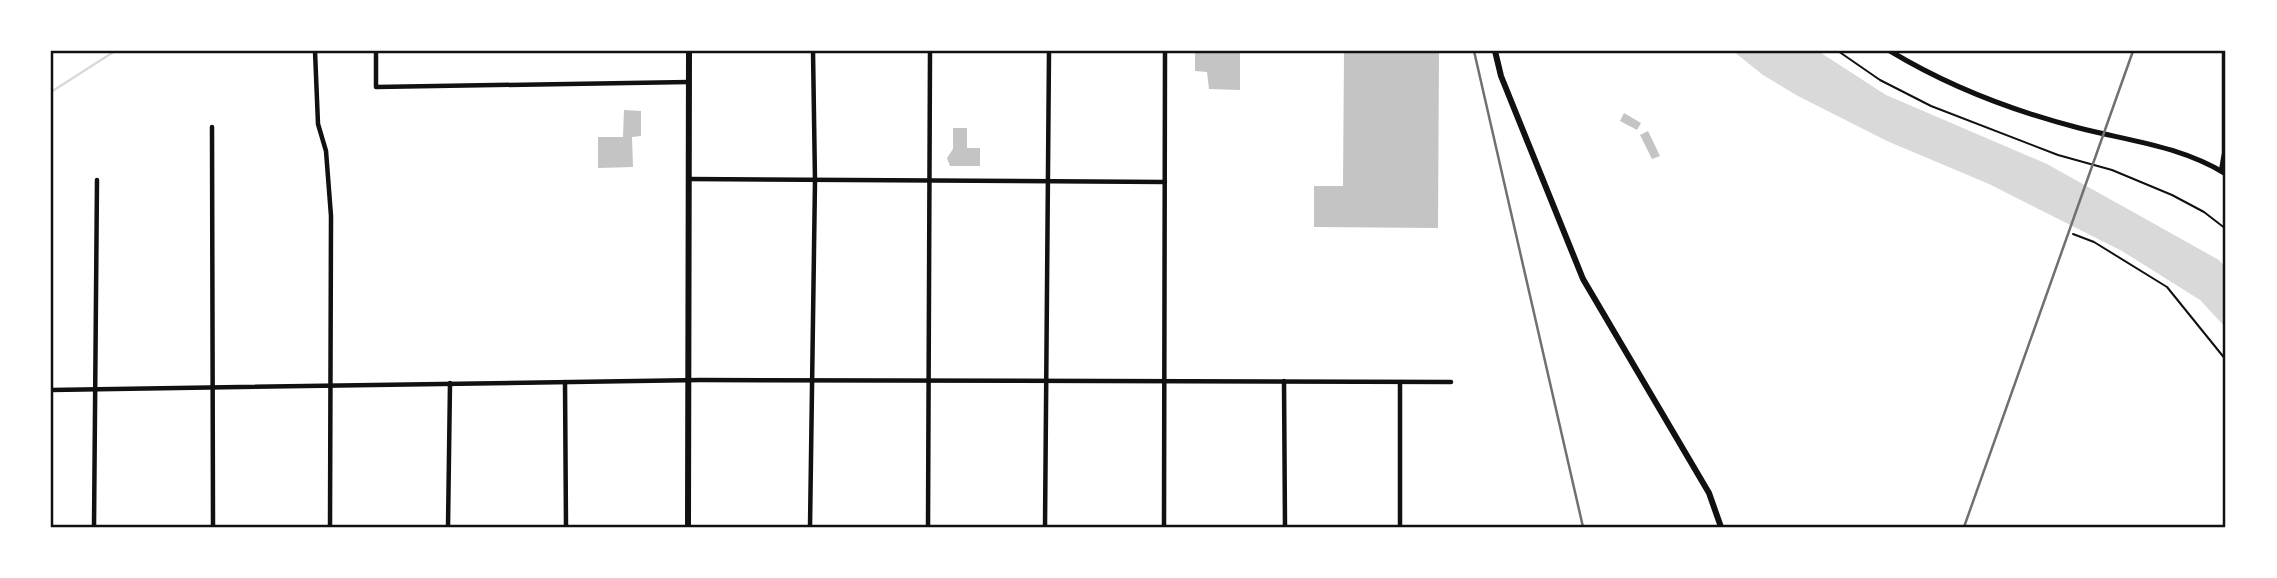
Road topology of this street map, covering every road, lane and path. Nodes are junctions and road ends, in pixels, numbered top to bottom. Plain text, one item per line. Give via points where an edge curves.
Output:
1 (315, 51) edge
2 (376, 51) edge
3 (689, 51) edge
4 (813, 51) edge
5 (930, 51) edge
6 (1049, 51) edge
7 (1166, 51) edge
8 (1495, 51) edge
9 (1838, 51) edge
10 (1890, 51) edge
11 (2224, 51) edge
12 (2225, 68) edge
13 (689, 82) junction
14 (212, 127) dead end
15 (2224, 172) edge
16 (689, 179) junction
17 (97, 180) dead end
18 (815, 181) junction
19 (929, 181) junction
20 (1047, 182) junction
21 (1165, 182) junction
22 (2226, 229) edge
23 (2073, 234) dead end
24 (2226, 360) edge
25 (690, 380) junction
26 (813, 380) junction
27 (1046, 380) junction
28 (928, 381) junction
29 (1164, 381) junction
30 (1284, 381) junction
31 (565, 382) junction
32 (1400, 382) junction
33 (1451, 382) dead end
34 (450, 383) junction
35 (330, 385) junction
36 (211, 388) junction
37 (51, 390) edge
38 (95, 390) junction
39 (93, 527) edge
40 (213, 527) edge
41 (330, 527) edge
42 (448, 527) edge
43 (566, 527) edge
44 (688, 527) edge
45 (810, 527) edge
46 (928, 527) edge
47 (1045, 527) edge
48 (1164, 527) edge
49 (1285, 527) edge
50 (1400, 527) edge
51 (1721, 527) edge

1 - 35 street via 318,124 326,151 331,216
2 - 13 street via 376,87
3 - 13 main road
4 - 18 street
5 - 19 street
6 - 20 street
7 - 21 street
8 - 51 main road via 1583,279 1709,493
9 - 22 path via 1931,106 2172,195
10 - 15 street via 1994,101 2183,153
11 - 12 street
12 - 15 street
13 - 16 main road
14 - 36 street
16 - 18 street
16 - 25 main road
17 - 38 street
18 - 19 street
18 - 26 street
19 - 20 street
19 - 28 street
20 - 21 street
20 - 27 street
21 - 29 street
23 - 24 path via 2166,287
25 - 26 street
25 - 31 street
25 - 44 main road
26 - 28 street
26 - 45 street
27 - 28 street
27 - 29 street
27 - 47 street
28 - 46 street
29 - 30 street
29 - 48 street
30 - 32 street
30 - 49 street
31 - 34 street
31 - 43 street
32 - 33 street
32 - 50 street
34 - 35 street
34 - 42 street
35 - 36 street
35 - 41 street
36 - 38 street
36 - 40 street
37 - 38 street
38 - 39 street

